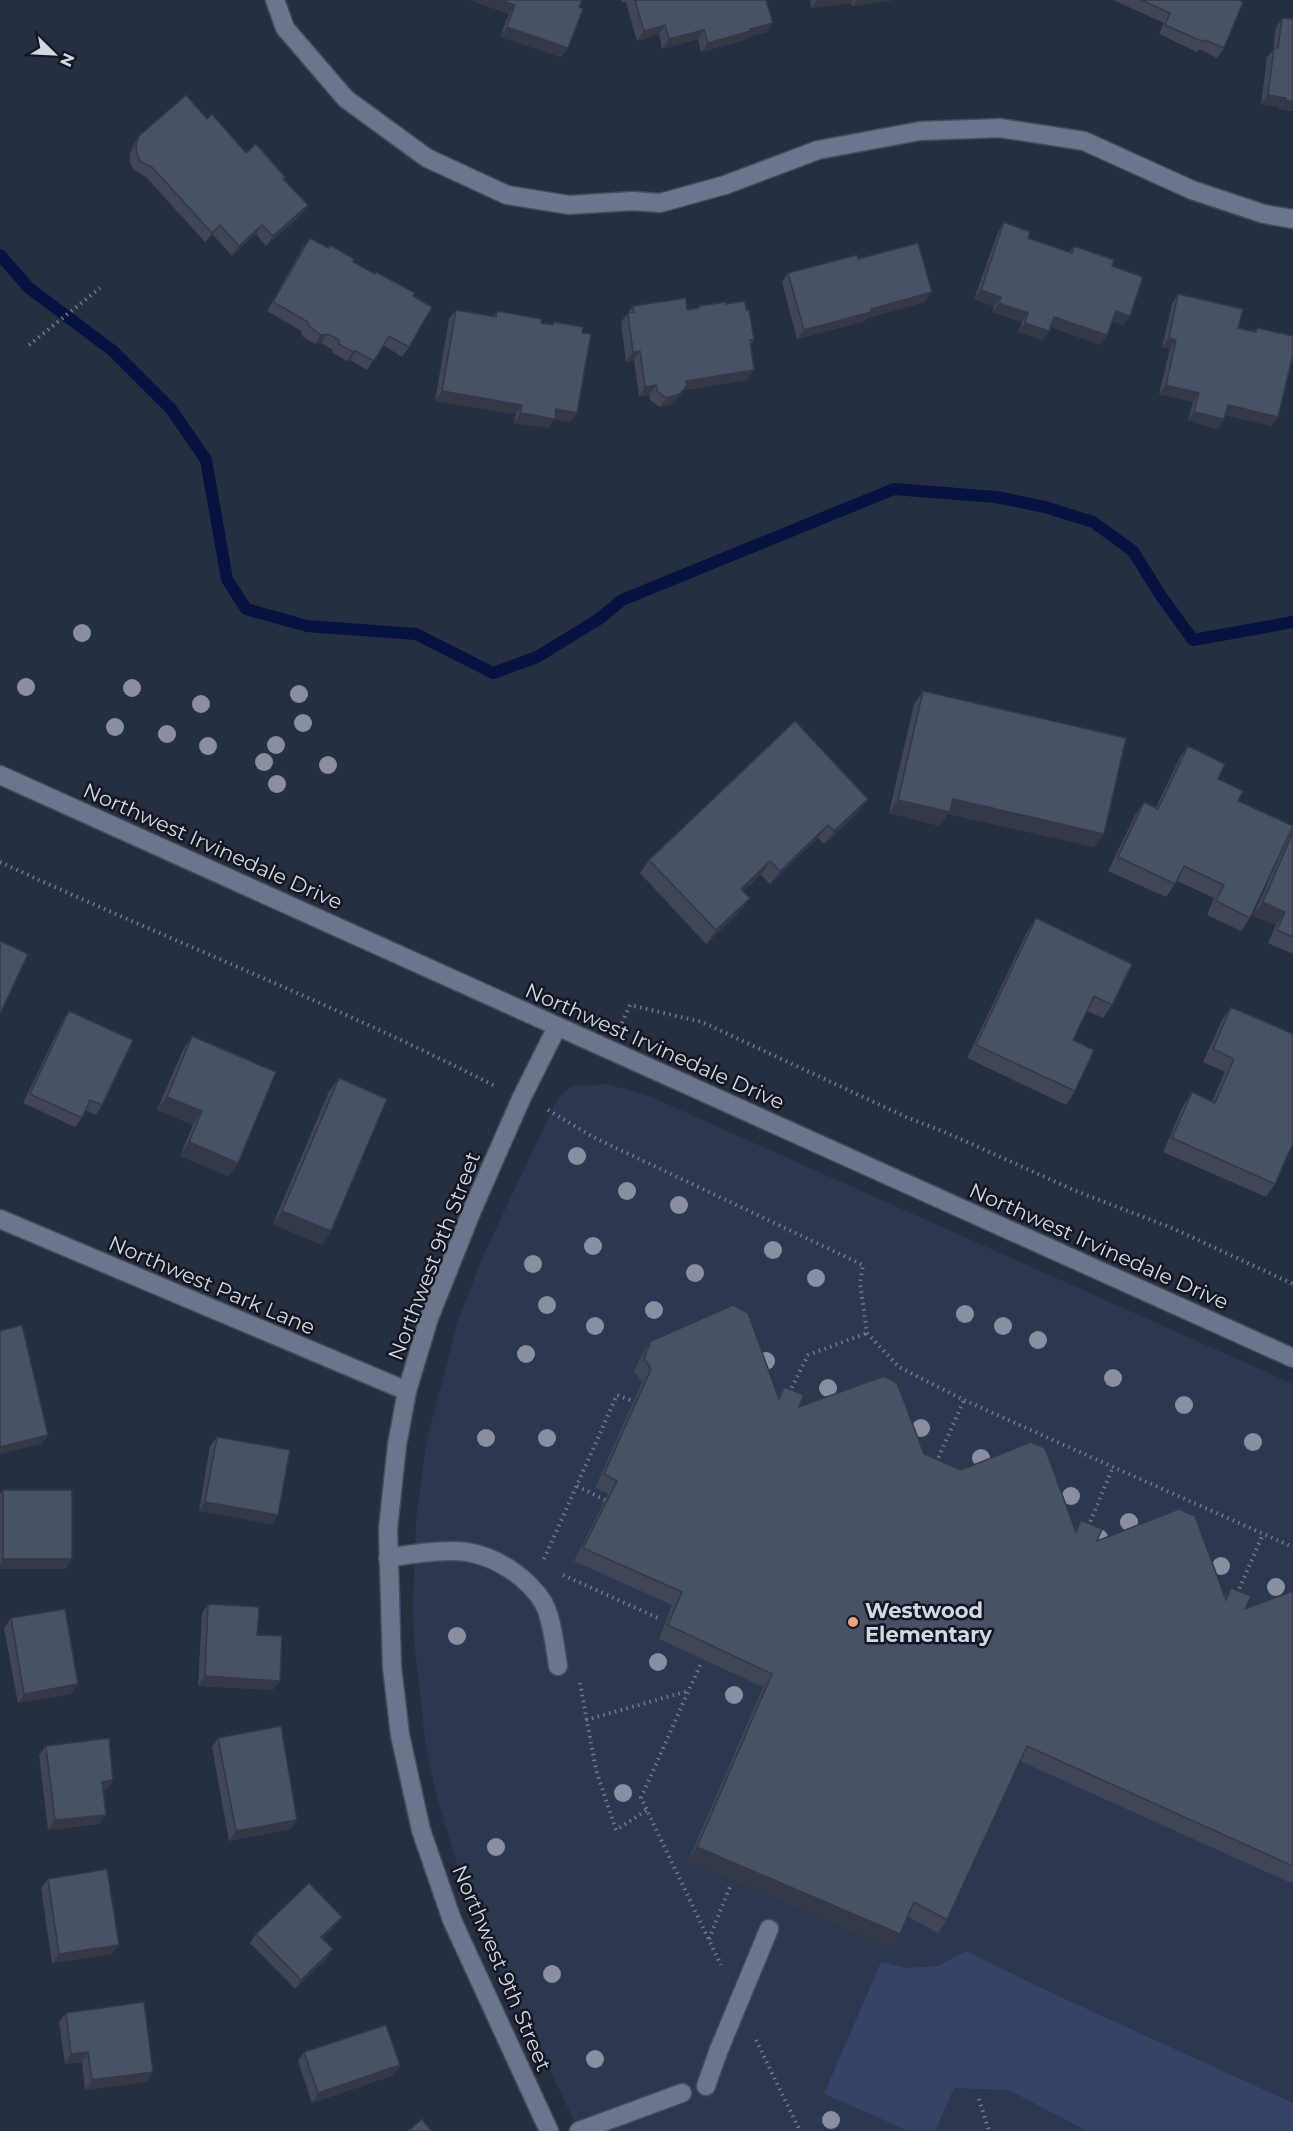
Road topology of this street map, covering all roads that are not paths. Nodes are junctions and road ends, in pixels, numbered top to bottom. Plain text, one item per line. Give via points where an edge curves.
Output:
1 (274, 0) edge
2 (1293, 219) edge
3 (0, 775) edge
4 (558, 1027) junction
5 (0, 1219) edge
6 (1293, 1358) edge
7 (407, 1391) junction
8 (388, 1558) junction
9 (558, 1666) dead end
10 (769, 1929) dead end
11 (706, 2086) dead end
12 (682, 2093) dead end
13 (549, 2131) edge
14 (579, 2131) edge

1 - 2 street via 285,28 346,99 427,158 507,195 570,205 660,203 724,185 818,150 920,131 1000,128 1084,141 1191,190 1264,214
3 - 4 street, Northwest Irvinedale Drive
4 - 6 street, Northwest Irvinedale Drive
4 - 7 street, Northwest 9th Street via 473,1208 429,1318
5 - 7 street, Northwest Park Lane
7 - 8 street, Northwest 9th Street via 397,1445
8 - 9 street via 467,1552 499,1563 520,1576 543,1603
8 - 13 street, Northwest 9th Street via 392,1667 400,1735 421,1830 452,1920
10 - 11 street
12 - 14 street

